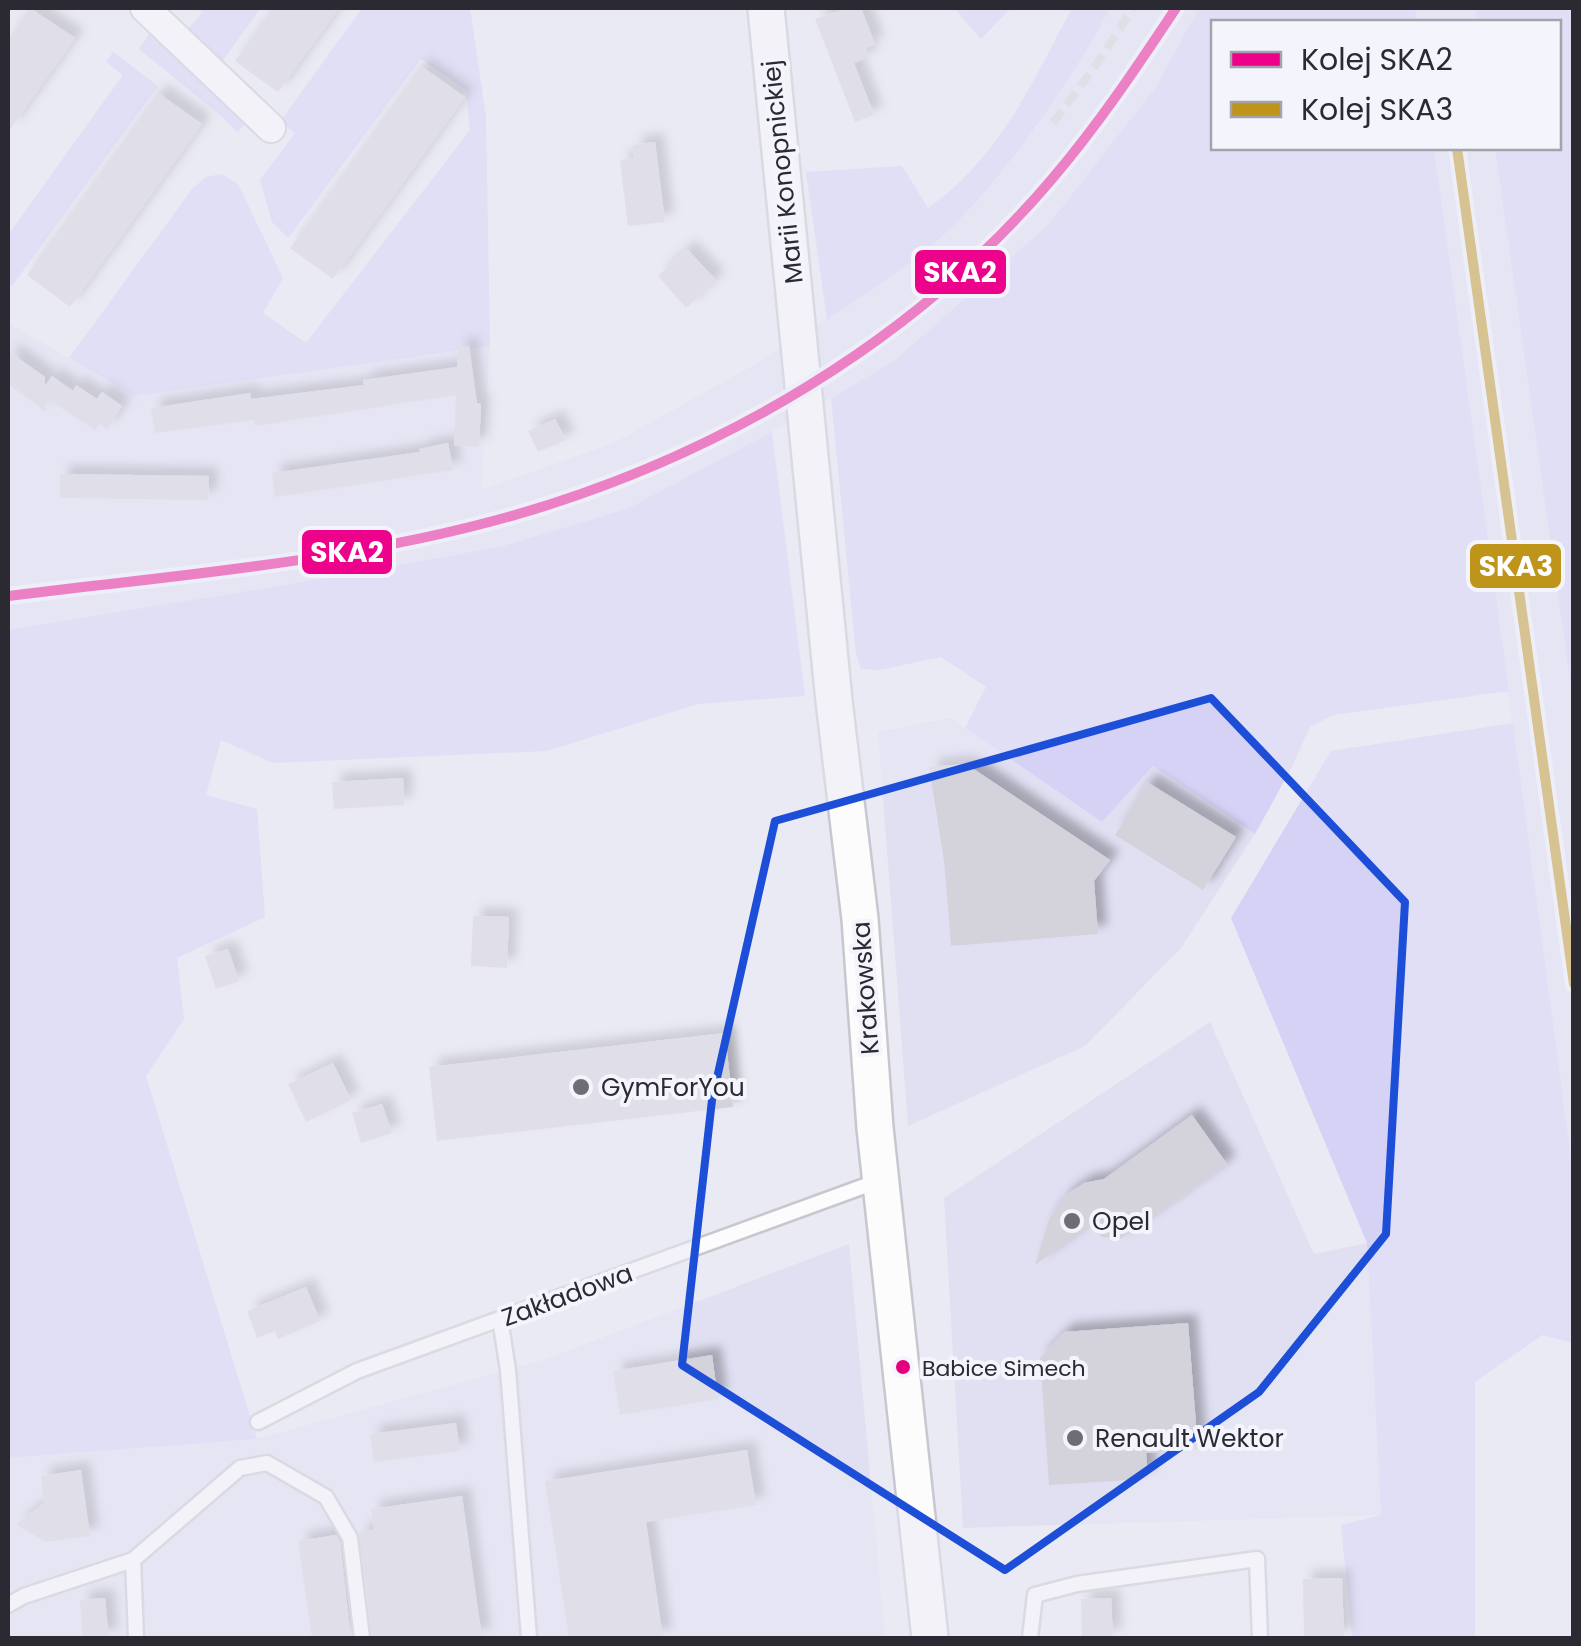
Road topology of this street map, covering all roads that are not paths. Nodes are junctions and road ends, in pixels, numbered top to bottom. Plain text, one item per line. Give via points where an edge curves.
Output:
1 (145, 8) edge
2 (766, 8) edge
3 (271, 128) dead end
4 (799, 337) joint
5 (881, 1180) junction
6 (500, 1319) junction
7 (258, 1422) dead end
8 (132, 1560) junction
9 (8, 1605) edge
10 (136, 1638) edge
11 (362, 1638) edge
12 (529, 1638) edge
13 (930, 1638) edge
14 (1030, 1638) edge
15 (1260, 1638) edge

1 - 3 street
2 - 4 street, Marii Konopnickiej
4 - 5 street, Krakowska
5 - 6 lane, Zakładowa
5 - 13 street, Krakowska
6 - 7 lane, Zakładowa via 358,1371
6 - 12 lane
8 - 9 lane
8 - 10 lane
8 - 11 lane via 240,1468 267,1463 326,1496 350,1538
14 - 15 lane via 1035,1595 1256,1559

